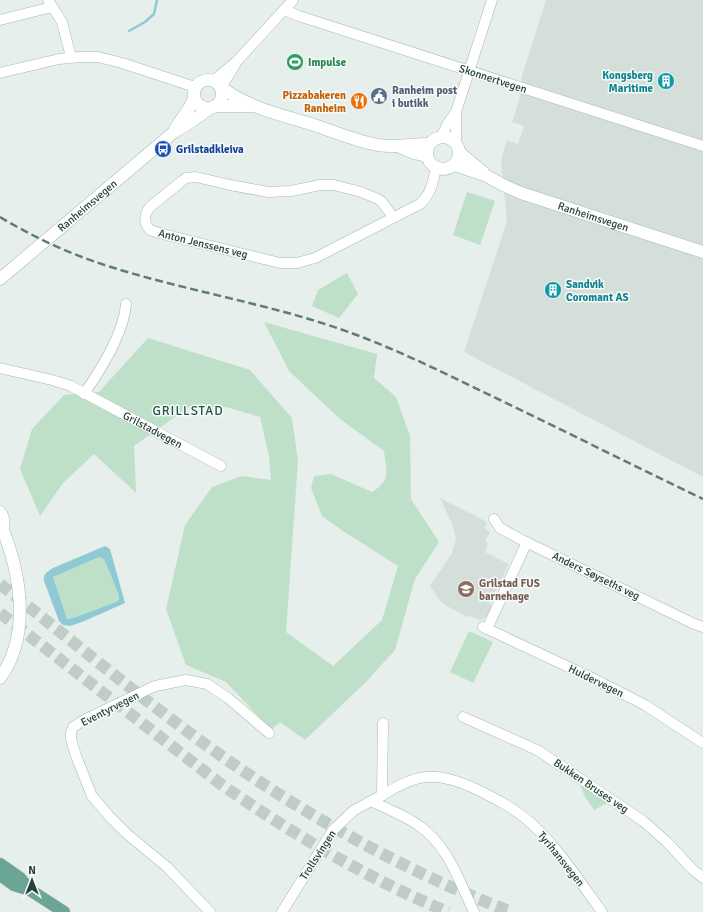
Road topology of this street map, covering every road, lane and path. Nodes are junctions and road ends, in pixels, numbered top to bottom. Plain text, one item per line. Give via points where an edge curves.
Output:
1 (293, 0) edge
2 (492, 0) edge
3 (50, 3) edge
4 (284, 10) junction
5 (0, 20) edge
6 (71, 57) junction
7 (469, 71) junction
8 (0, 73) edge
9 (217, 84) junction
10 (195, 93) junction
11 (253, 106) junction
12 (213, 107) junction
13 (456, 112) junction
14 (174, 132) junction
15 (441, 137) junction
16 (429, 144) junction
17 (703, 146) edge
18 (400, 147) junction
19 (458, 147) junction
20 (427, 156) junction
21 (455, 165) junction
22 (436, 168) junction
23 (487, 176) junction
24 (393, 217) junction
25 (703, 252) edge
26 (0, 278) edge
27 (126, 304) dead end
28 (0, 368) edge
29 (84, 394) junction
30 (221, 466) dead end
31 (0, 512) edge
32 (494, 520) dead end
33 (1, 530) edge
34 (527, 542) junction
35 (0, 549) edge
36 (11, 557) junction
37 (703, 627) edge
38 (0, 678) edge
39 (463, 717) dead end
40 (383, 723) dead end
41 (269, 734) dead end
42 (703, 742) edge
43 (382, 796) junction
44 (371, 802) junction
45 (0, 864) edge
46 (0, 875) edge
47 (703, 878) edge
48 (30, 890) junction
49 (64, 912) edge
50 (210, 912) edge
51 (282, 912) edge
52 (474, 912) edge
53 (602, 912) edge

1 - 4 street
2 - 7 street
3 - 5 street
3 - 6 street via 62,22
4 - 7 street, Skonnertvegen
4 - 9 street
6 - 8 street
6 - 10 street via 98,57 110,60
7 - 13 street
7 - 17 street, Skonnertvegen
9 - 10 street via 205,80 198,84
9 - 11 street via 235,98
9 - 12 street via 223,95 220,103
10 - 12 street via 198,105 205,109
10 - 14 street, Ranheimsvegen via 190,107
11 - 12 street
11 - 18 street via 360,141
12 - 14 street, Ranheimsvegen
13 - 15 street
13 - 19 street
14 - 26 street, Ranheimsvegen
15 - 16 street
15 - 19 street via 449,138
16 - 18 street via 409,144
16 - 20 street
18 - 20 street
19 - 21 street via 459,159
19 - 23 street, Ranheimsvegen
20 - 22 street
21 - 22 street via 446,169
21 - 23 street, Ranheimsvegen
22 - 24 street, Anton Jenssens veg via 431,189 424,200
23 - 25 street, Ranheimsvegen via 521,193
24 - 24 street, Anton Jenssens veg via 323,255 306,262 291,263 257,258 159,233 150,230 145,219 150,207 186,178 196,177 268,192 291,191 320,185 342,186 378,199
27 - 29 street via 125,316 113,343
28 - 29 street, Grilstadvegen via 52,380 71,386
29 - 30 street, Grilstadvegen
31 - 33 street via 3,518
32 - 34 street, Anders Søyseths veg via 500,528
33 - 36 street via 11,549
34 - 37 street, Anders Søyseths veg
34 - 42 street, Huldervegen via 485,628 588,676 645,706
35 - 36 street
36 - 38 street via 19,590 19,629 14,650
39 - 47 street, Bukken Bruses veg via 537,750 563,767 642,821
40 - 43 street
41 - 50 street, Eventyrvegen via 228,698 207,684 186,680 155,686 86,719 73,727 71,733 76,756 92,796 122,830 167,866
43 - 44 street, Tyrihansvegen
43 - 53 street, Tyrihansvegen via 411,780 437,777 456,781 502,802 532,824 555,848
44 - 51 street, Trollsvingen via 353,811 333,830
44 - 52 street via 410,819 425,829 447,855
45 - 48 main road via 20,878
46 - 48 main road via 14,885
48 - 49 main road

